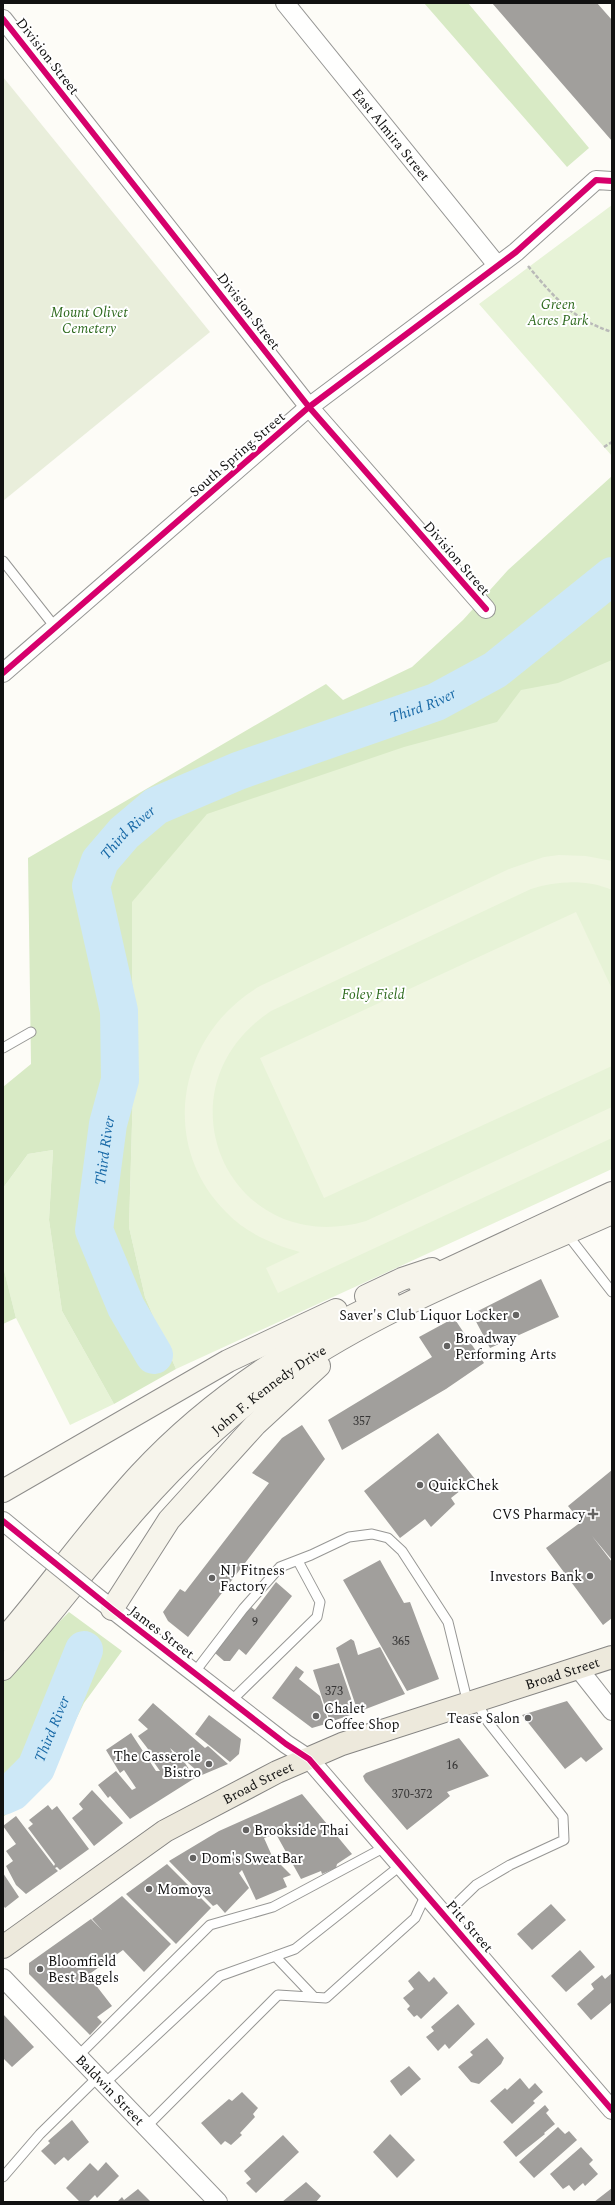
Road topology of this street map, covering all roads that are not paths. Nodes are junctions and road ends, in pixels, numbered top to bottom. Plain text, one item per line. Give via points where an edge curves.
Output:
1 (285, 3) edge
2 (3, 19) edge
3 (612, 181) edge
4 (497, 265) junction
5 (309, 407) junction
6 (3, 562) edge
7 (486, 610) dead end
8 (55, 627) junction
9 (3, 673) edge
10 (31, 1032) dead end
11 (3, 1048) edge
12 (612, 1193) edge
13 (612, 1214) edge
14 (567, 1234) junction
15 (497, 1245) junction
16 (612, 1292) edge
17 (430, 1294) junction
18 (3, 1491) edge
19 (3, 1521) edge
20 (298, 1561) junction
21 (112, 1609) junction
22 (3, 1640) edge
23 (612, 1657) edge
24 (578, 1668) junction
25 (3, 1669) edge
26 (194, 1673) junction
27 (231, 1701) junction
28 (472, 1702) junction
29 (612, 1711) edge
30 (309, 1759) junction
31 (385, 1847) junction
32 (400, 1866) junction
33 (426, 1894) junction
34 (445, 1915) junction
35 (3, 1947) edge
36 (275, 1956) junction
37 (3, 1978) edge
38 (314, 1997) junction
39 (78, 2056) junction
40 (101, 2080) junction
41 (612, 2110) edge
42 (146, 2127) junction
43 (3, 2177) edge
44 (218, 2202) edge

1 - 4 street, East Almira Street
2 - 5 street, Division Street
3 - 4 street, South Spring Street via 596,180 516,252
4 - 5 street, South Spring Street
5 - 7 street, Division Street
5 - 8 street, South Spring Street
6 - 8 lane
8 - 9 street, South Spring Street
10 - 11 lane
12 - 15 main road, John F. Kennedy Drive
13 - 14 main road, John F. Kennedy Drive
14 - 16 lane
14 - 17 main road, John F. Kennedy Drive
15 - 18 main road via 402,1279 228,1361
15 - 22 main road, John F. Kennedy Drive via 350,1317 291,1351 240,1385 141,1473 101,1518
17 - 21 main road via 371,1329 323,1362 255,1425 169,1520
17 - 25 main road, John F. Kennedy Drive via 356,1331 300,1364 202,1442 117,1531 33,1636
19 - 21 street, James Street, bridge
20 - 26 lane via 280,1567 243,1609
20 - 27 lane via 320,1602 317,1617
20 - 28 lane via 348,1537 372,1534 388,1538 402,1551 448,1622
21 - 26 street, James Street
23 - 24 main road, Broad Street
24 - 28 main road, Broad Street
24 - 29 street
26 - 27 street, James Street
27 - 30 street, James Street
28 - 30 main road, Broad Street via 342,1744
28 - 34 lane via 563,1817 564,1840 510,1865 476,1885
30 - 31 street, Pitt Street
30 - 35 main road, Broad Street via 277,1772 164,1831
31 - 32 street, Pitt Street
31 - 39 lane via 273,1907 210,1924
32 - 33 street, Pitt Street
32 - 36 lane via 295,1949
33 - 34 street, Pitt Street
33 - 38 lane via 415,1918 326,1998
34 - 41 street, Pitt Street
36 - 38 lane
36 - 40 lane via 220,1976
37 - 39 street, Baldwin Street
38 - 42 lane via 278,1995
39 - 40 street, Baldwin Street
40 - 42 street, Baldwin Street
40 - 43 lane via 40,2134
42 - 44 street, Baldwin Street

